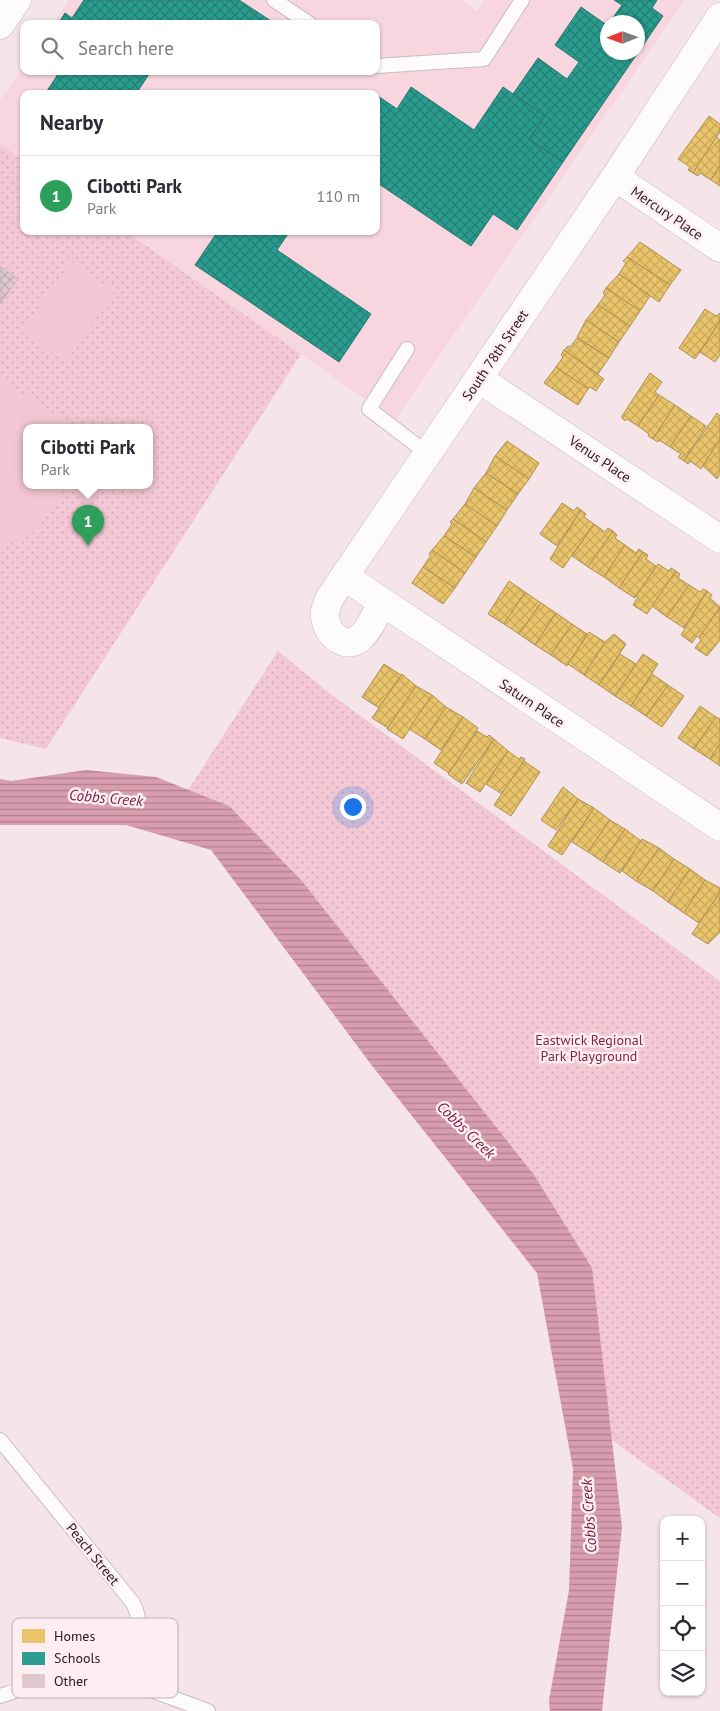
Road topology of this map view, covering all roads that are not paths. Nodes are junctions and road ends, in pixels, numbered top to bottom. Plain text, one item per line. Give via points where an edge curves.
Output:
1 (17, 0) edge
2 (274, 0) edge
3 (522, 0) edge
4 (720, 16) edge
5 (304, 20) edge
6 (0, 26) edge
7 (380, 66) edge
8 (615, 177) junction
9 (720, 248) edge
10 (407, 349) dead end
11 (479, 379) junction
12 (428, 454) junction
13 (720, 539) edge
14 (344, 577) junction
15 (382, 604) junction
16 (720, 827) edge
17 (0, 1440) edge
18 (139, 1618) edge
19 (169, 1698) edge
20 (208, 1711) edge

1 - 6 street
2 - 5 lane
3 - 7 lane via 484,59
4 - 8 street, South 78th Street
8 - 9 street, Mercury Place
8 - 11 street, South 78th Street
10 - 12 lane via 369,409
11 - 12 street, South 78th Street
11 - 13 street, Venus Place
12 - 14 street, South 78th Street
14 - 15 street, Saturn Place
14 - 15 street, South 78th Street via 329,599 325,612 326,623 335,638 343,643 352,643 362,637
15 - 16 street, Saturn Place
17 - 18 lane, Peach Street via 133,1603
19 - 20 lane

